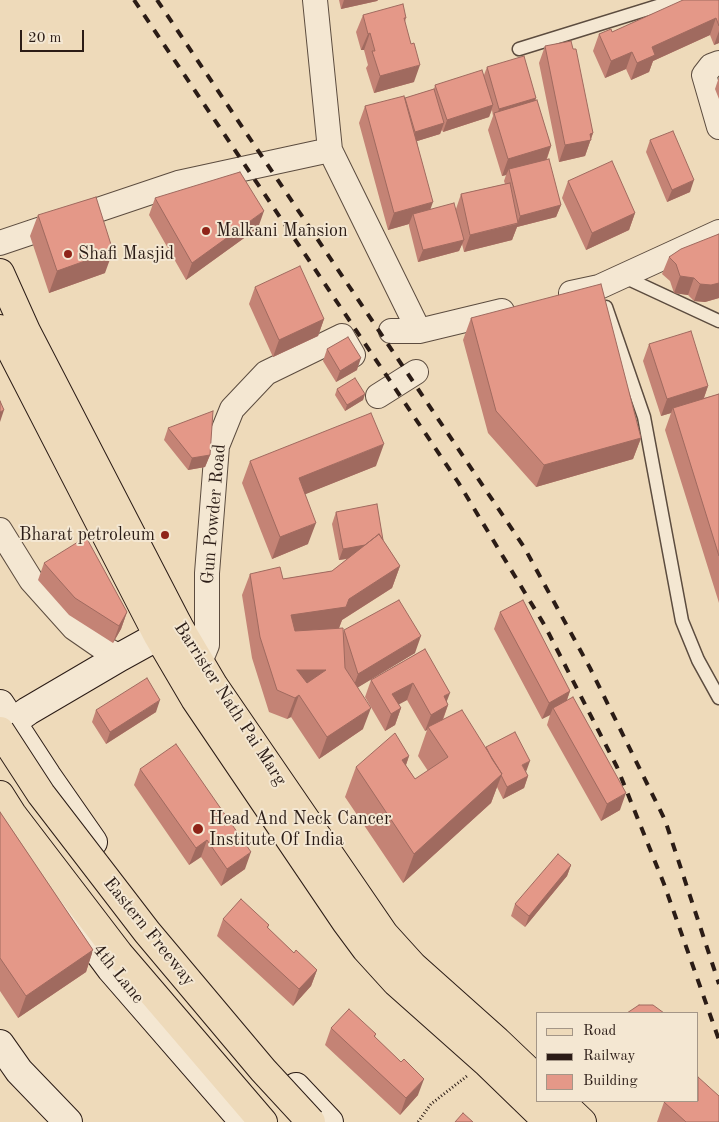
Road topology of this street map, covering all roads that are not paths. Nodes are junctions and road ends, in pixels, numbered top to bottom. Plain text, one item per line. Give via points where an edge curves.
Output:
1 (315, 0) edge
2 (677, 0) edge
3 (519, 49) dead end
4 (719, 63) edge
5 (719, 126) edge
6 (330, 150) junction
7 (719, 232) edge
8 (0, 243) edge
9 (0, 273) edge
10 (622, 276) junction
11 (599, 286) junction
12 (551, 298) edge
13 (523, 305) edge
14 (719, 321) edge
15 (0, 329) edge
16 (391, 331) dead end
17 (419, 331) junction
18 (353, 355) edge
19 (416, 372) dead end
20 (378, 396) dead end
21 (0, 530) edge
22 (168, 631) junction
23 (120, 657) junction
24 (190, 669) junction
25 (719, 698) edge
26 (3, 722) edge
27 (0, 795) edge
28 (0, 820) edge
29 (0, 1044) edge
30 (536, 1078) edge
31 (561, 1102) edge
32 (68, 1122) edge
33 (244, 1122) edge
34 (263, 1122) edge
35 (311, 1122) edge
36 (329, 1122) edge
37 (548, 1122) edge
38 (582, 1122) edge

1 - 6 street
2 - 3 lane
4 - 5 street via 711,66 704,75
6 - 8 street via 178,182
6 - 17 street
7 - 10 street
9 - 22 main road, Barrister Nath Pai Marg
10 - 11 street
10 - 14 lane
11 - 12 street
11 - 25 lane via 644,417 682,621
13 - 17 street
15 - 22 main road, Barrister Nath Pai Marg
16 - 17 street
18 - 24 street, Gun Powder Road via 342,336 266,373 232,409 217,446 207,573 207,645
19 - 20 street
21 - 23 street via 32,580 74,628
22 - 23 street
22 - 24 main road, Barrister Nath Pai Marg
23 - 26 street via 28,711
24 - 30 main road, Barrister Nath Pai Marg via 214,686 384,934 413,966
24 - 37 main road, Barrister Nath Pai Marg via 195,699 366,949 396,982
26 - 35 main road, Eastern Freeway, bridge via 41,794 147,932
26 - 36 street via 116,873 272,1062
27 - 34 main road, Eastern Freeway via 119,954
28 - 33 street, 4th Lane via 111,969
29 - 32 street via 19,1071
31 - 38 main road

